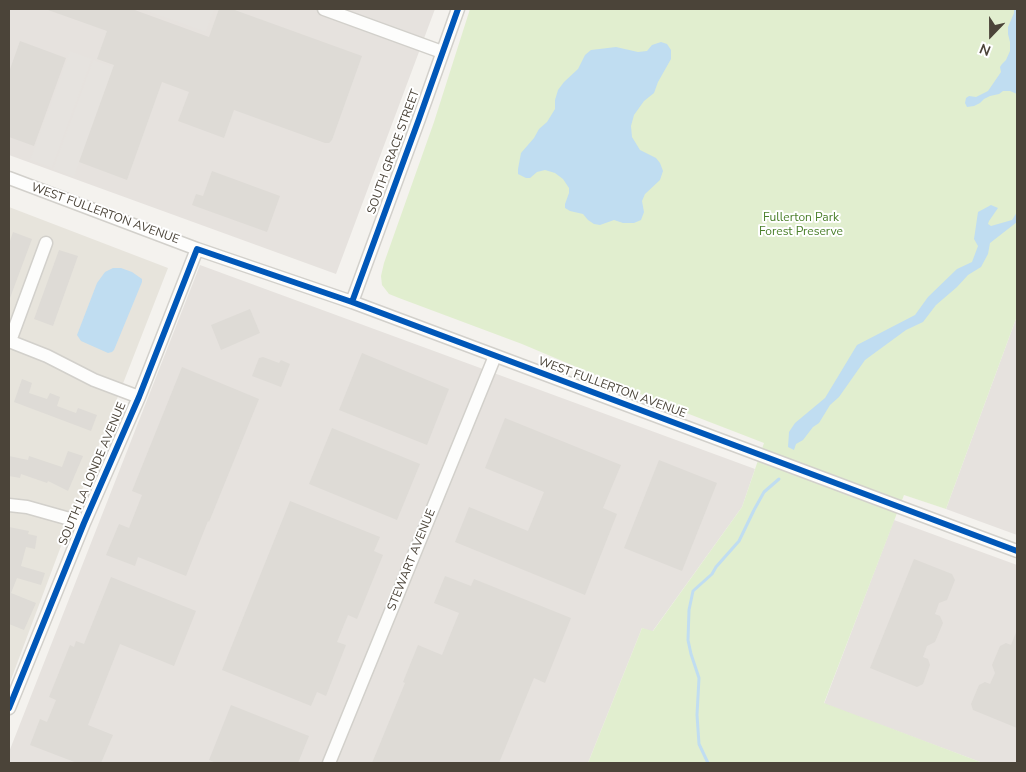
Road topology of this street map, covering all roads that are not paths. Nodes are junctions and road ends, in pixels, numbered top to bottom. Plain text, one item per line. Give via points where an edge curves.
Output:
1 (324, 9) edge
2 (458, 9) edge
3 (442, 52) junction
4 (9, 178) edge
5 (46, 243) dead end
6 (197, 249) junction
7 (352, 302) junction
8 (9, 341) edge
9 (495, 356) junction
10 (139, 397) junction
11 (9, 505) edge
12 (84, 523) junction
13 (1017, 551) edge
14 (9, 708) edge
15 (329, 763) edge

1 - 3 street
2 - 3 street, SOUTH GRACE STREET
3 - 7 street, SOUTH GRACE STREET
4 - 6 street, WEST FULLERTON AVENUE
5 - 8 street
6 - 7 street, WEST FULLERTON AVENUE
6 - 10 street, SOUTH LA LONDE AVENUE
7 - 9 street, WEST FULLERTON AVENUE
8 - 10 street
9 - 13 street, WEST FULLERTON AVENUE
9 - 15 street, STEWART AVENUE
10 - 12 street, SOUTH LA LONDE AVENUE
11 - 12 street
12 - 14 street, SOUTH LA LONDE AVENUE

